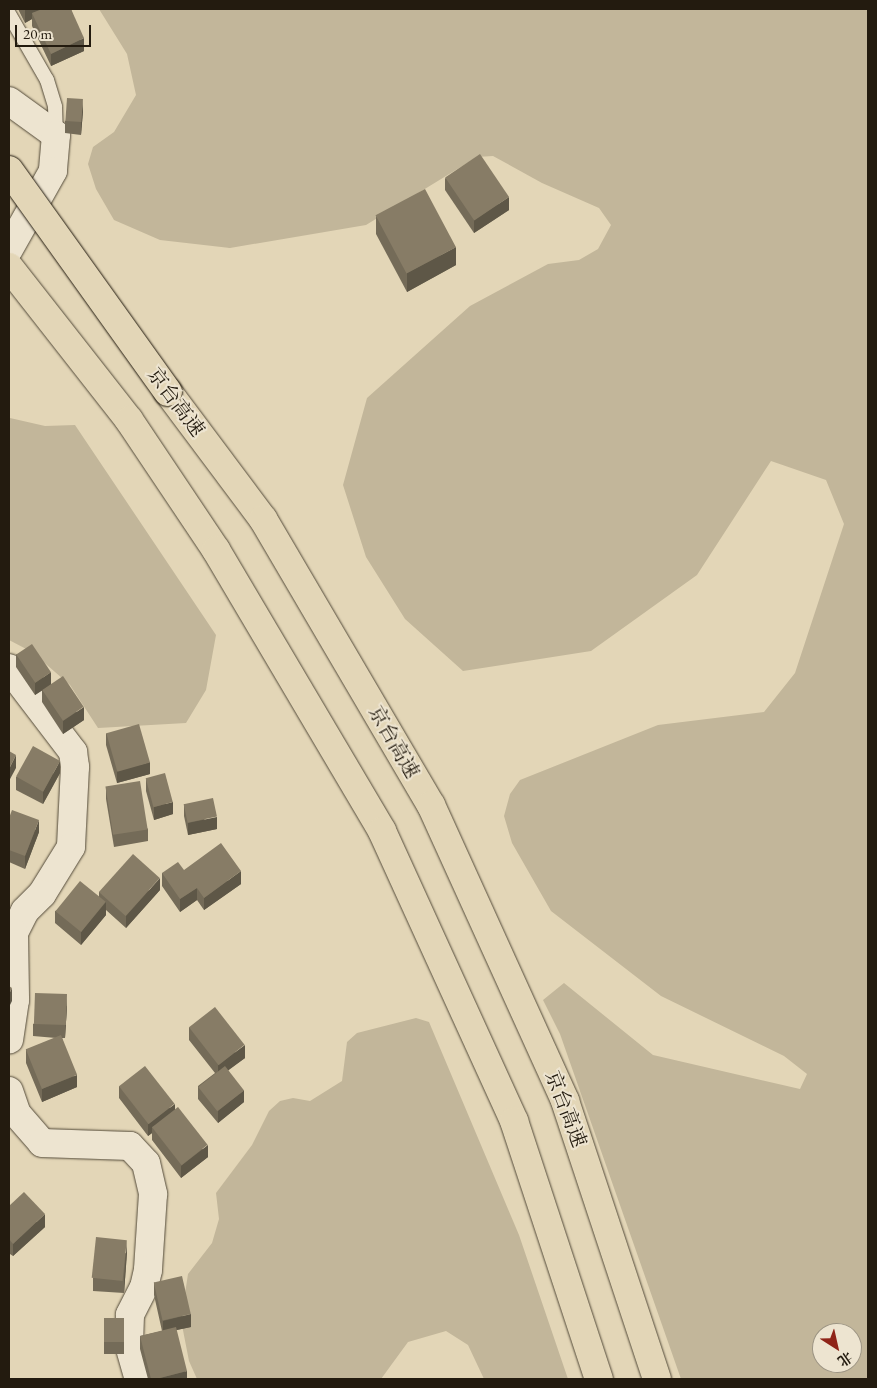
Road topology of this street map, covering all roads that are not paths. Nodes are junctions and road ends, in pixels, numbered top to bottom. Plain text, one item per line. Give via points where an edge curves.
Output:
1 (9, 14) edge
2 (9, 101) edge
3 (56, 135) junction
4 (9, 170) edge
5 (9, 249) edge
6 (9, 267) edge
7 (9, 668) edge
8 (9, 1040) edge
9 (9, 1092) edge
10 (139, 1379) edge
11 (599, 1379) edge
12 (657, 1379) edge

1 - 3 lane via 47,80 55,107
2 - 3 street
3 - 5 street via 52,171
4 - 12 highway, 京台高速, bridge via 263,519 431,805 565,1101
6 - 11 highway via 129,420 216,550 382,831 514,1121
7 - 8 street via 73,752 75,767 71,847 42,894 25,911 14,932 15,1000
9 - 10 street via 17,1114 42,1144 130,1146 146,1163 153,1194 148,1270 144,1287 130,1315 129,1344

